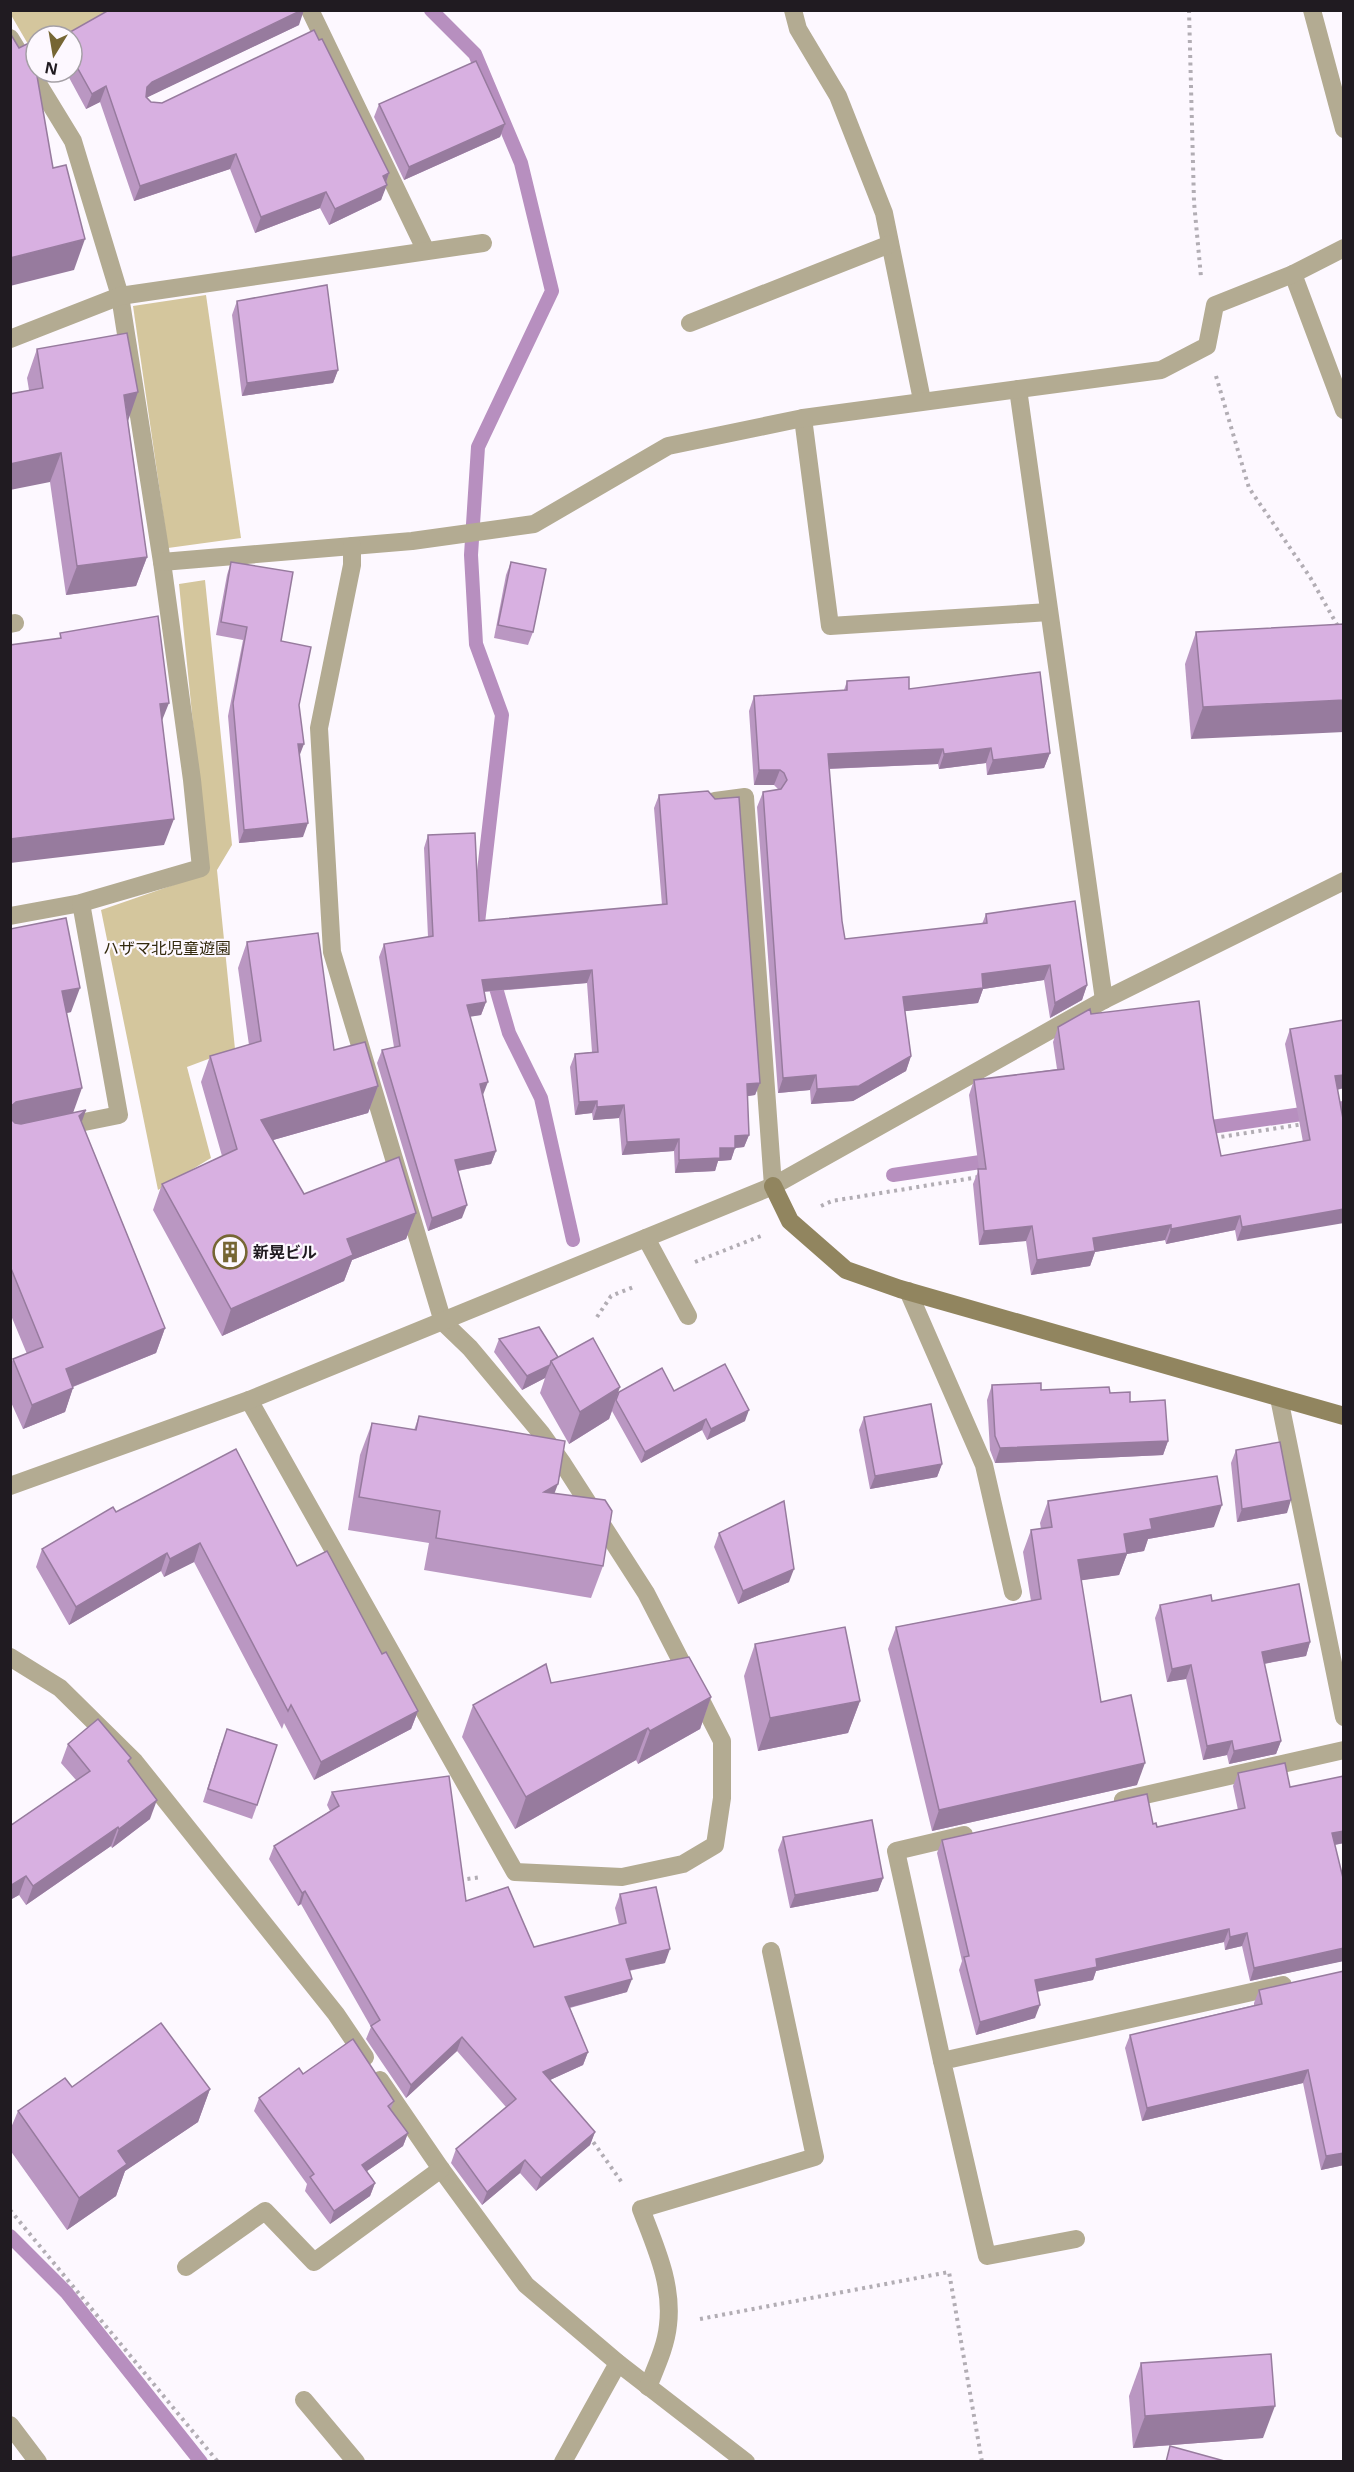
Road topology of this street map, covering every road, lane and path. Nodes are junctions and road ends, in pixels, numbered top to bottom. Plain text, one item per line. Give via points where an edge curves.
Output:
1 (309, 10) edge
2 (793, 10) edge
3 (1189, 10) edge
4 (1312, 10) edge
5 (10, 38) edge
6 (1344, 129) edge
7 (483, 243) dead end
8 (890, 244) junction
9 (1344, 248) edge
10 (426, 251) junction
11 (1293, 274) junction
12 (1201, 280) dead end
13 (120, 296) junction
14 (690, 323) dead end
15 (10, 339) edge
16 (1207, 346) junction
17 (1017, 388) junction
18 (922, 400) junction
19 (1344, 410) edge
20 (803, 418) junction
21 (352, 546) junction
22 (162, 562) junction
23 (1049, 612) junction
24 (1344, 637) edge
25 (714, 801) edge
26 (1344, 881) edge
27 (81, 903) junction
28 (10, 916) edge
29 (1104, 1000) junction
30 (1309, 1123) edge
31 (10, 1137) edge
32 (1204, 1140) edge
33 (983, 1176) edge
34 (773, 1186) junction
35 (790, 1221) junction
36 (646, 1238) junction
37 (908, 1291) junction
38 (688, 1316) dead end
39 (443, 1322) junction
40 (1279, 1398) junction
41 (249, 1400) junction
42 (1344, 1416) edge
43 (10, 1486) edge
44 (1013, 1592) dead end
45 (10, 1657) edge
46 (1344, 1717) edge
47 (1344, 1750) edge
48 (1103, 1804) edge
49 (976, 1833) edge
50 (515, 1872) junction
51 (449, 1881) edge
52 (771, 1951) dead end
53 (1298, 1982) edge
54 (942, 2061) junction
55 (587, 2134) edge
56 (441, 2169) junction
57 (641, 2208) junction
58 (10, 2210) edge
59 (1076, 2239) dead end
60 (186, 2267) dead end
61 (669, 2325) junction
62 (618, 2363) junction
63 (648, 2387) junction
64 (304, 2400) dead end
65 (10, 2425) edge
66 (38, 2462) edge
67 (218, 2462) edge
68 (356, 2462) edge
69 (563, 2462) edge
70 (746, 2462) edge
71 (982, 2462) edge

1 - 10 street via 313,31
2 - 8 street via 798,29 838,96 884,213
3 - 12 path via 1194,202
4 - 6 street
5 - 13 street via 73,141
7 - 10 street
8 - 14 street
8 - 18 street
9 - 11 street
10 - 13 street
11 - 16 street via 1215,305
11 - 19 street
13 - 15 street
13 - 22 street
16 - 17 street via 1161,369
16 - 24 path via 1249,488 1310,577
17 - 18 street
17 - 23 street
18 - 20 street
20 - 21 street via 668,446 534,524
20 - 23 street via 830,626
21 - 22 street
21 - 39 street via 352,565 319,728 332,952
22 - 27 street via 201,868
23 - 29 street
25 - 34 street via 754,796
26 - 29 street
27 - 28 street
27 - 31 street via 119,1115
29 - 34 street
30 - 32 path
33 - 35 path via 832,1201
34 - 35 street
34 - 36 street
35 - 37 street via 846,1270
36 - 38 street
36 - 39 street
37 - 40 street
37 - 44 street via 984,1465
39 - 41 street
39 - 50 street via 470,1348 563,1464 646,1593 722,1741 722,1798 715,1845 683,1864 622,1877
40 - 42 street
40 - 46 street
41 - 43 street
41 - 50 street
45 - 56 street via 60,1688 135,1762 336,2014
47 - 48 street
49 - 54 street via 896,1851
50 - 51 path
52 - 57 street via 815,2157
53 - 54 street
54 - 59 street via 987,2256
55 - 57 path
56 - 60 street via 314,2262 265,2211
56 - 62 street via 526,2285
57 - 61 street via 668,2285
58 - 67 path
61 - 63 street
61 - 71 path via 949,2272
62 - 63 street
62 - 69 street
63 - 70 street
64 - 68 street
65 - 66 street

